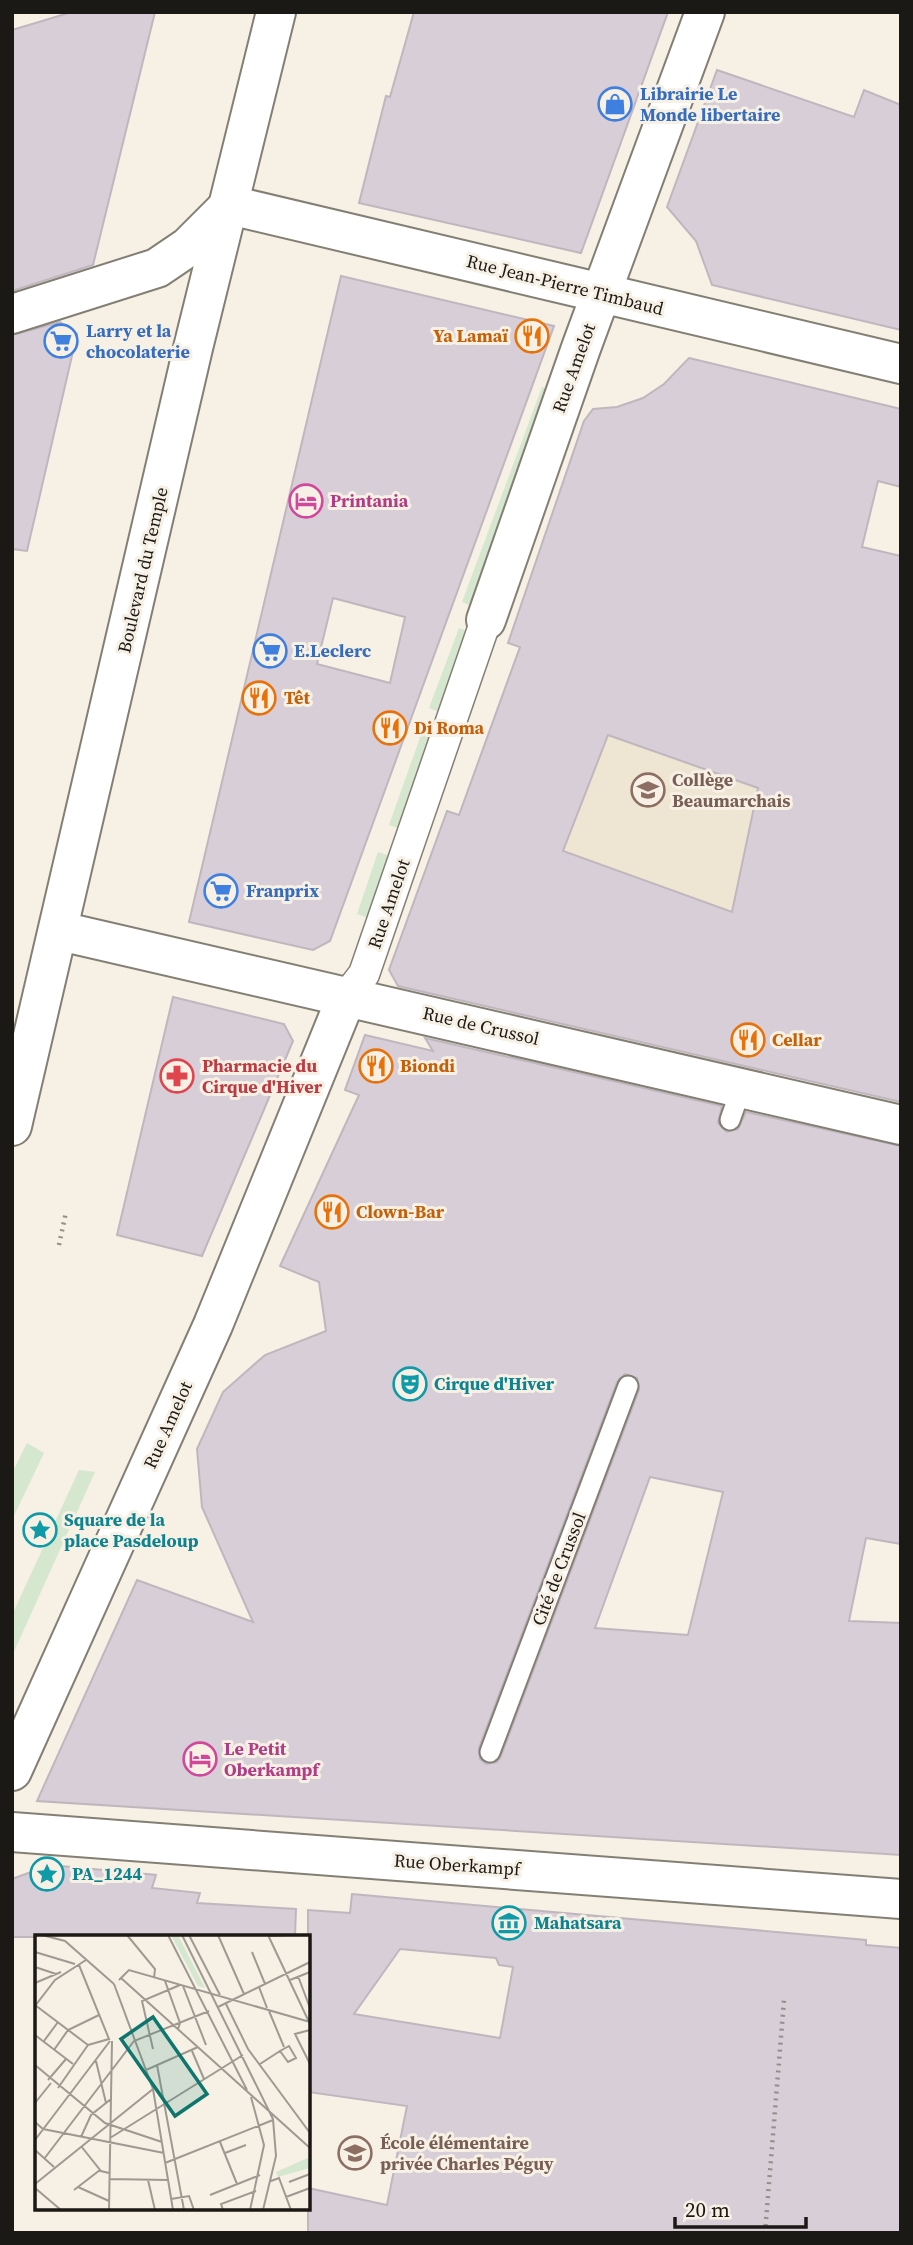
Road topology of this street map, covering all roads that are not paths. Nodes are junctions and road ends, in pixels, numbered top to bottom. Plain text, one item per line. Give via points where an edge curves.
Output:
1 (705, 12) edge
2 (283, 13) edge
3 (230, 205) junction
4 (601, 295) junction
5 (12, 314) edge
6 (901, 364) edge
7 (486, 620) joint
8 (60, 931) junction
9 (347, 996) junction
10 (901, 1125) edge
11 (12, 1126) edge
12 (628, 1386) dead end
13 (490, 1752) dead end
14 (12, 1770) edge
15 (12, 1832) edge
16 (901, 1899) edge

1 - 4 street, Rue Amelot
2 - 3 street, Boulevard du Temple
3 - 4 street, Rue Jean-Pierre Timbaud
3 - 5 street via 188,247 158,268
3 - 8 street, Boulevard du Temple
4 - 6 street, Rue Jean-Pierre Timbaud
4 - 7 street, Rue Amelot
7 - 9 street, Rue Amelot via 364,974
8 - 9 street, Rue de Crussol
8 - 11 street, Boulevard du Temple
9 - 10 street, Rue de Crussol via 736,1103
9 - 14 street, Rue Amelot via 213,1325
12 - 13 lane, Cité de Crussol
15 - 16 street, Rue Oberkampf

